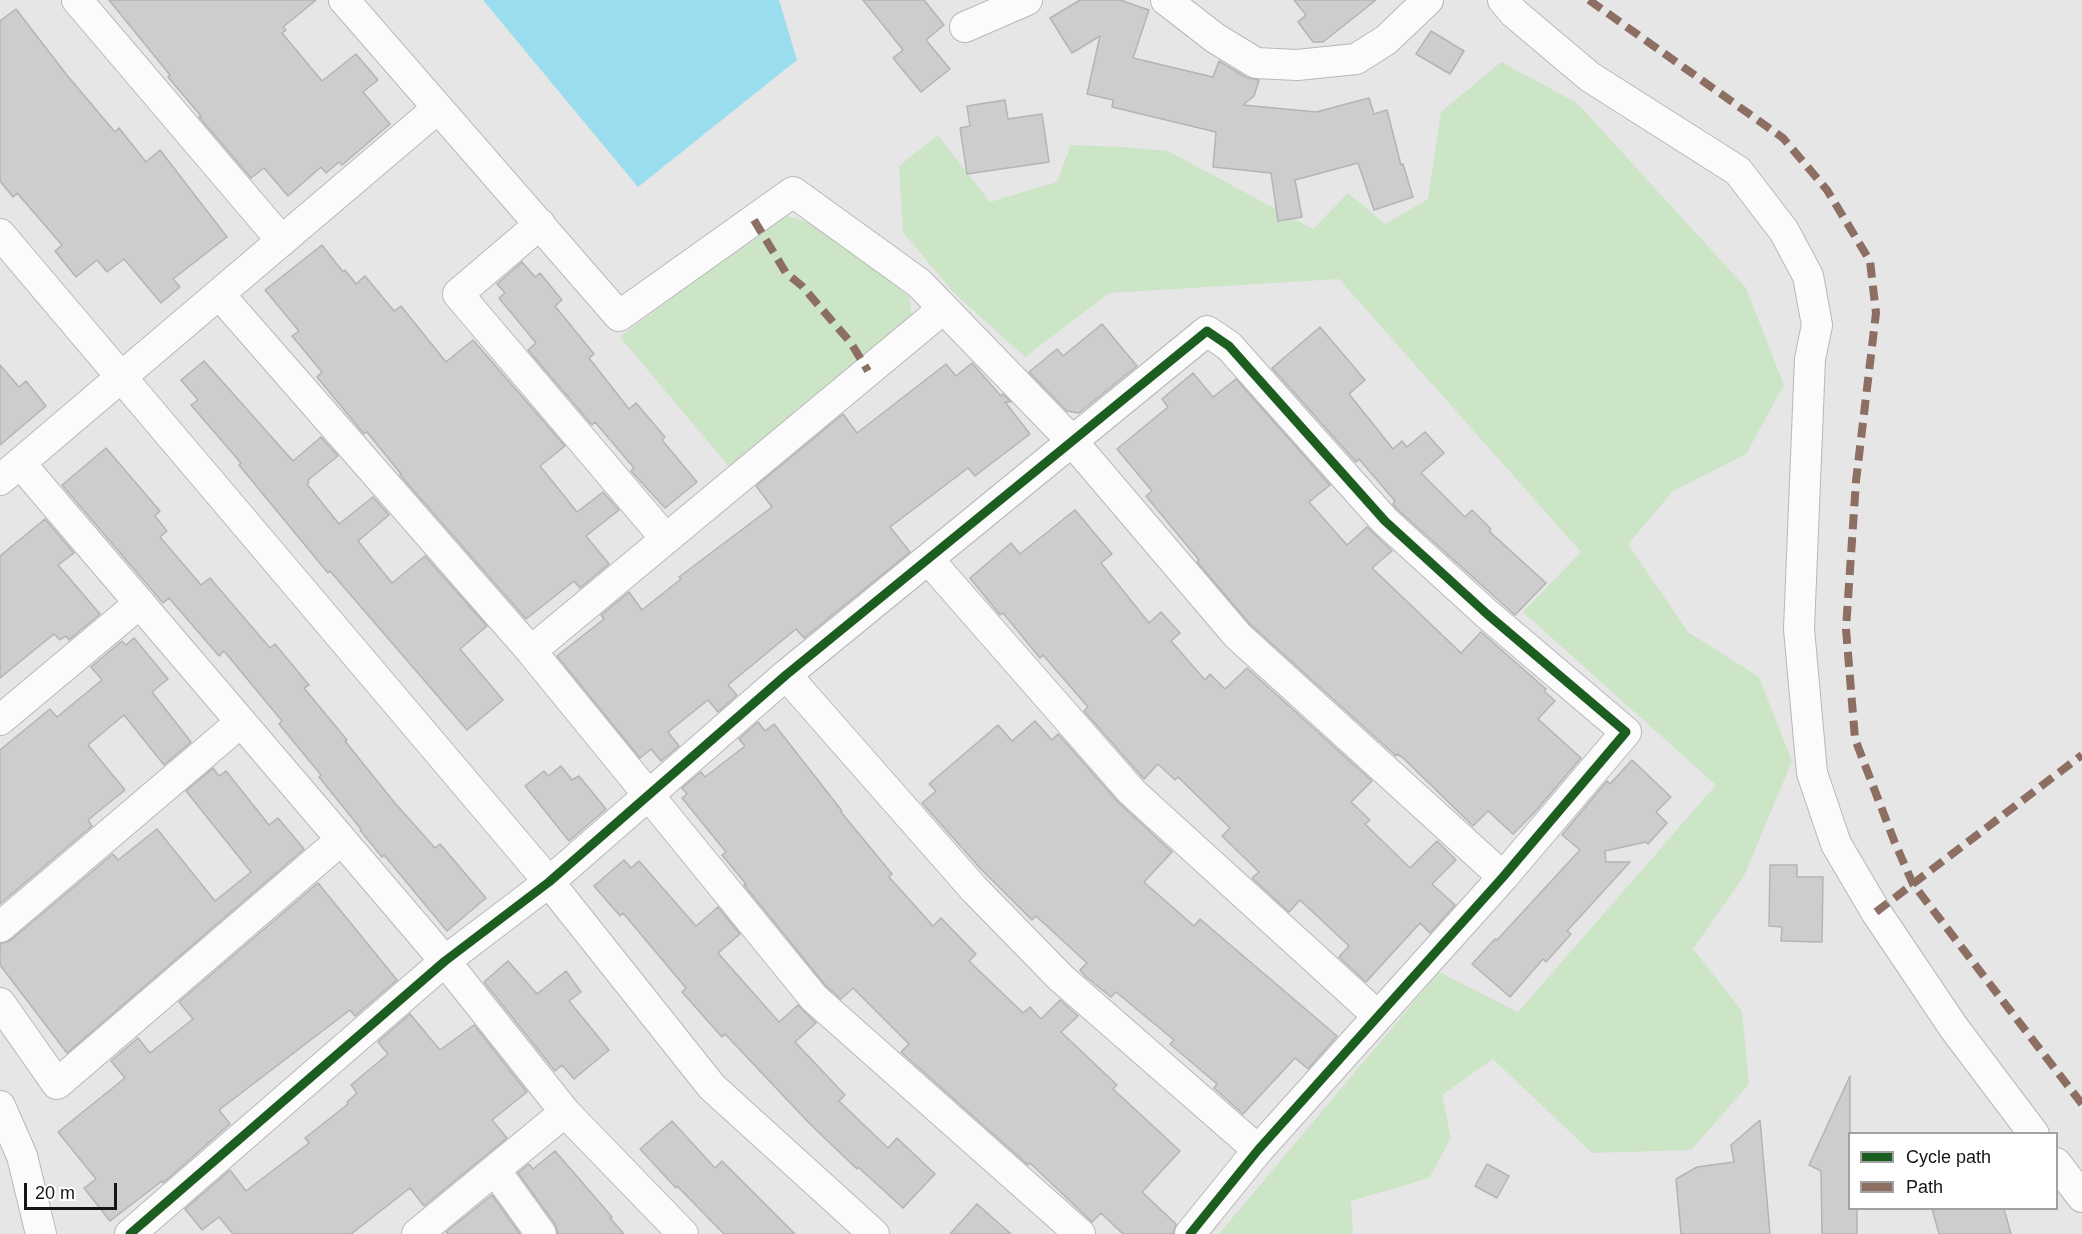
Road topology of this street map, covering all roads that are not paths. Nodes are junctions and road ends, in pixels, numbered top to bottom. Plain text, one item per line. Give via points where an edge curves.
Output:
1 (77, 0) edge
2 (344, 0) edge
3 (1027, 0) edge
4 (1166, 0) edge
5 (1428, 0) edge
6 (1503, 0) edge
7 (965, 27) dead end
8 (438, 108) junction
9 (540, 224) junction
10 (0, 234) edge
11 (282, 241) junction
12 (219, 294) junction
13 (943, 309) junction
14 (122, 377) junction
15 (1071, 440) junction
16 (10, 471) edge
17 (666, 539) junction
18 (928, 559) junction
19 (140, 603) junction
20 (531, 651) junction
21 (786, 675) junction
22 (0, 720) edge
23 (241, 723) junction
24 (650, 795) junction
25 (341, 840) junction
26 (1503, 877) junction
27 (549, 882) junction
28 (0, 927) edge
29 (445, 961) junction
30 (0, 1003) edge
31 (1378, 1016) junction
32 (0, 1106) edge
33 (565, 1112) junction
34 (2032, 1132) edge
35 (1258, 1150) junction
36 (2058, 1166) edge
37 (495, 1170) junction
38 (2082, 1197) edge
39 (40, 1234) edge
40 (130, 1234) edge
41 (417, 1234) edge
42 (541, 1234) edge
43 (683, 1234) edge
44 (873, 1234) edge
45 (1080, 1234) edge
46 (1190, 1234) edge

1 - 11 street
2 - 8 street
3 - 7 street
4 - 5 street via 1215,38 1256,63 1297,65 1356,59 1386,40
6 - 34 street via 1590,77 1738,171 1784,231 1808,276 1817,325 1810,359 1799,629 1812,773 1836,844 1876,912 1954,1028
8 - 9 street
8 - 11 street
9 - 13 street via 619,316 793,192 919,283
9 - 17 street via 458,294
10 - 14 street
11 - 12 street
12 - 14 street
12 - 20 street
13 - 15 street
13 - 17 street
14 - 16 street
14 - 27 street
15 - 18 street
15 - 26 street via 1238,636
15 - 26 street via 1207,331 1230,346 1385,521 1626,732
16 - 19 street
17 - 20 street
18 - 21 street
18 - 31 street via 1132,792
19 - 22 street
19 - 23 street
20 - 24 street
21 - 24 street
21 - 35 street via 974,889 1061,978
23 - 25 street
23 - 28 street
24 - 27 street
24 - 45 street via 814,998
25 - 29 street
25 - 30 street via 57,1084
26 - 31 street
27 - 29 street
27 - 44 street via 712,1087
29 - 33 street
29 - 40 street
31 - 35 street
32 - 39 street via 22,1156
33 - 37 street
33 - 43 street
35 - 46 street
36 - 38 street
37 - 41 street
37 - 42 street

